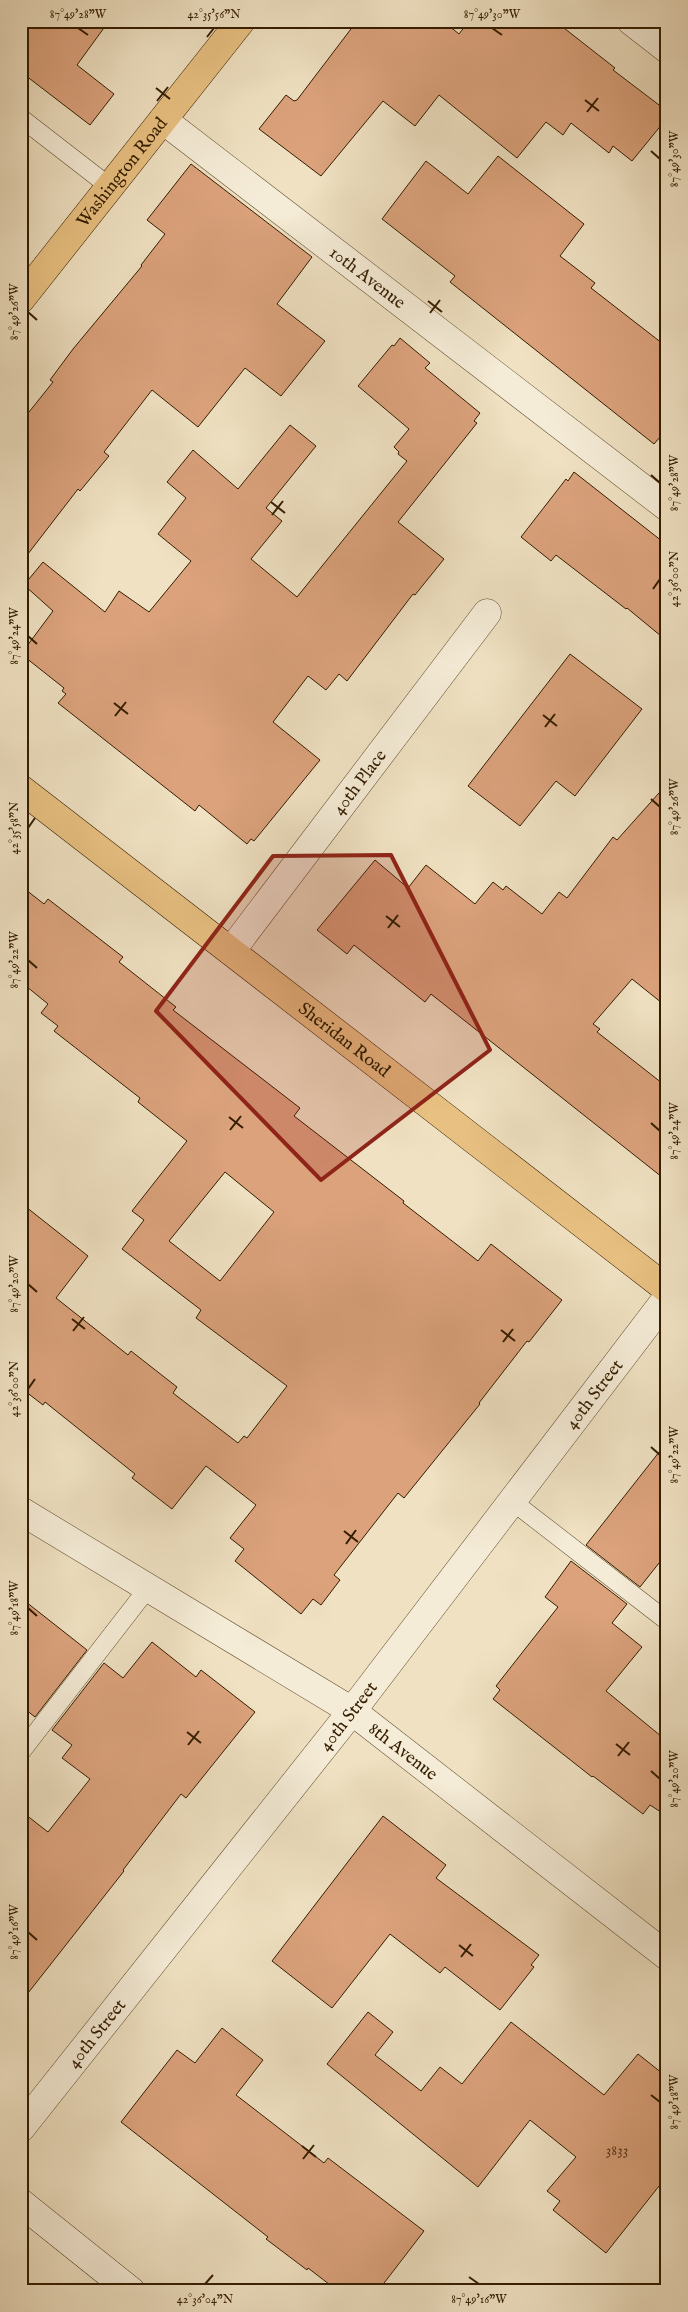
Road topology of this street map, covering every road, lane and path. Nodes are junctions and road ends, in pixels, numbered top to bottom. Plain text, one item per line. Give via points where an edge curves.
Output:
1 (241, 21) edge
2 (632, 21) edge
3 (667, 48) edge
4 (21, 118) edge
5 (163, 120) junction
6 (110, 187) junction
7 (21, 299) edge
8 (667, 507) edge
9 (487, 613) dead end
10 (21, 789) edge
11 (231, 951) junction
12 (667, 1288) edge
13 (667, 1298) edge
14 (512, 1501) junction
15 (21, 1512) edge
16 (148, 1588) junction
17 (667, 1621) edge
18 (352, 1711) junction
19 (21, 1752) edge
20 (667, 1956) edge
21 (21, 2128) edge
22 (21, 2203) edge
23 (130, 2291) edge

1 - 5 main road, Washington Road
2 - 3 street
4 - 6 lane
5 - 6 main road, Washington Road
5 - 8 street, 10th Avenue
6 - 7 main road, Washington Road
9 - 11 street, 40th Place
10 - 11 main road, Sheridan Road
11 - 12 main road, Sheridan Road
13 - 14 street, 40th Street
14 - 17 lane
14 - 18 street, 40th Street
15 - 16 street, 8th Avenue
16 - 18 street, 8th Avenue
16 - 19 lane
18 - 20 street, 8th Avenue
18 - 21 street, 40th Street
22 - 23 street

